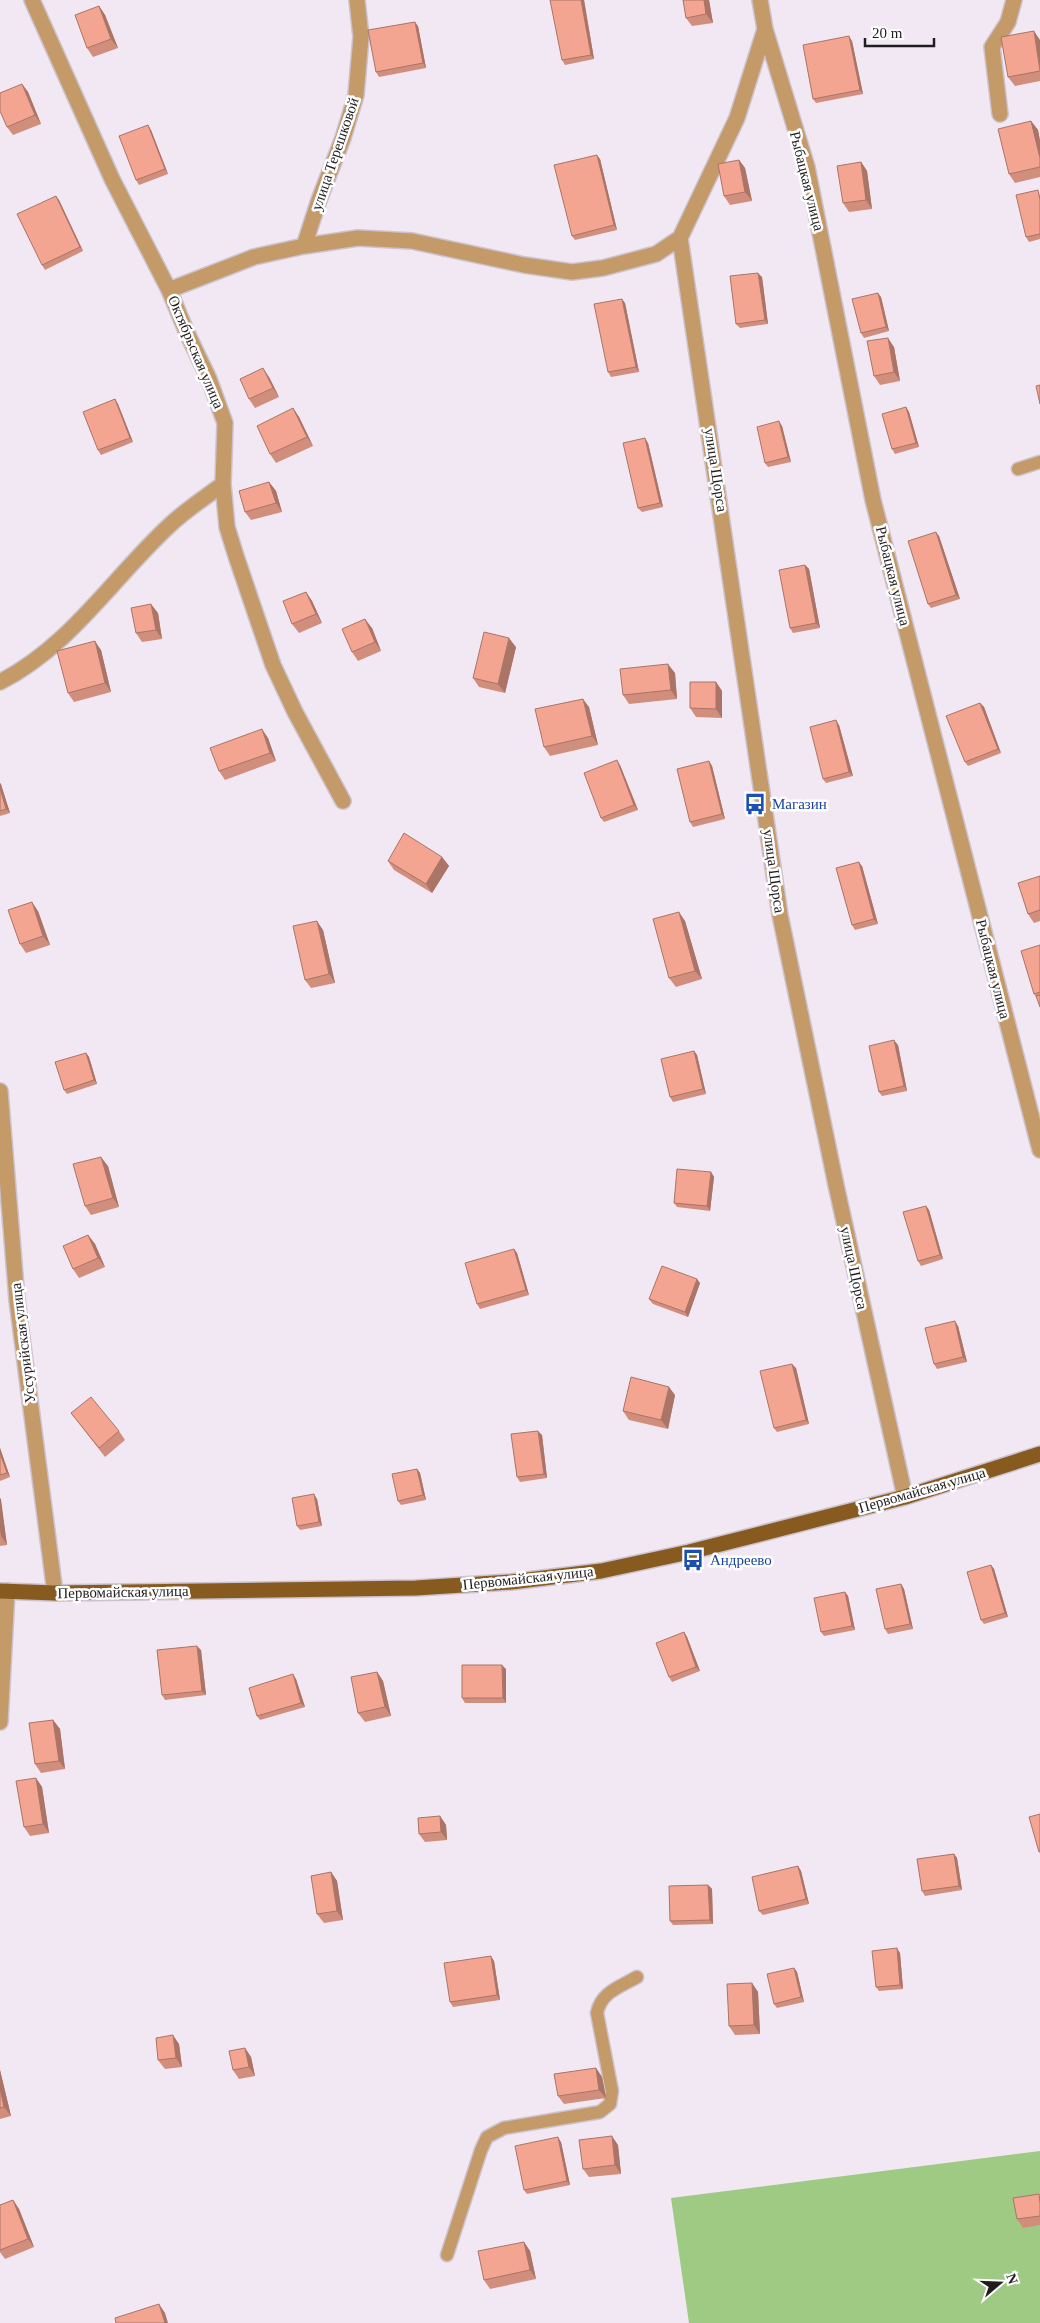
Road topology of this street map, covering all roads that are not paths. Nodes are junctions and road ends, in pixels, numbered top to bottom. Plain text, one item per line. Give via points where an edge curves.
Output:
1 (32, 0) edge
2 (357, 0) edge
3 (760, 0) edge
4 (1014, 0) edge
5 (765, 29) junction
6 (1000, 114) dead end
7 (680, 238) junction
8 (304, 246) junction
9 (169, 290) junction
10 (1040, 462) edge
11 (1018, 469) dead end
12 (223, 484) junction
13 (0, 682) edge
14 (343, 801) dead end
15 (0, 1091) edge
16 (1040, 1150) edge
17 (1040, 1454) edge
18 (905, 1497) junction
19 (4, 1591) edge
20 (55, 1593) junction
21 (3, 1632) edge
22 (0, 1722) edge
23 (637, 1976) dead end
24 (447, 2255) dead end

1 - 9 street, Октябрьская улица via 112,180
2 - 8 street, улица Терешковой via 360,37 356,95
3 - 5 street, Рыбацкая улица
4 - 6 street via 1008,22 992,47
5 - 7 street via 737,118
5 - 16 street, Рыбацкая улица via 807,168 873,500
7 - 8 street via 656,254 572,272 412,241 358,238
7 - 18 street, улица Щорса via 780,915
8 - 9 street via 254,257
9 - 12 street, Октябрьская улица via 225,423
10 - 11 lane
12 - 13 street via 172,523 61,638 21,672
12 - 14 street, Октябрьская улица via 227,527 274,665 295,712
15 - 20 street, Уссурийская улица via 17,1300
17 - 18 main road, Первомайская улица
18 - 20 main road, Первомайская улица via 601,1571 511,1582 416,1588
19 - 20 main road, Первомайская улица
19 - 21 street
21 - 22 street
23 - 24 lane via 602,1997 598,2005 612,2091 610,2104 600,2112 504,2128 487,2137

